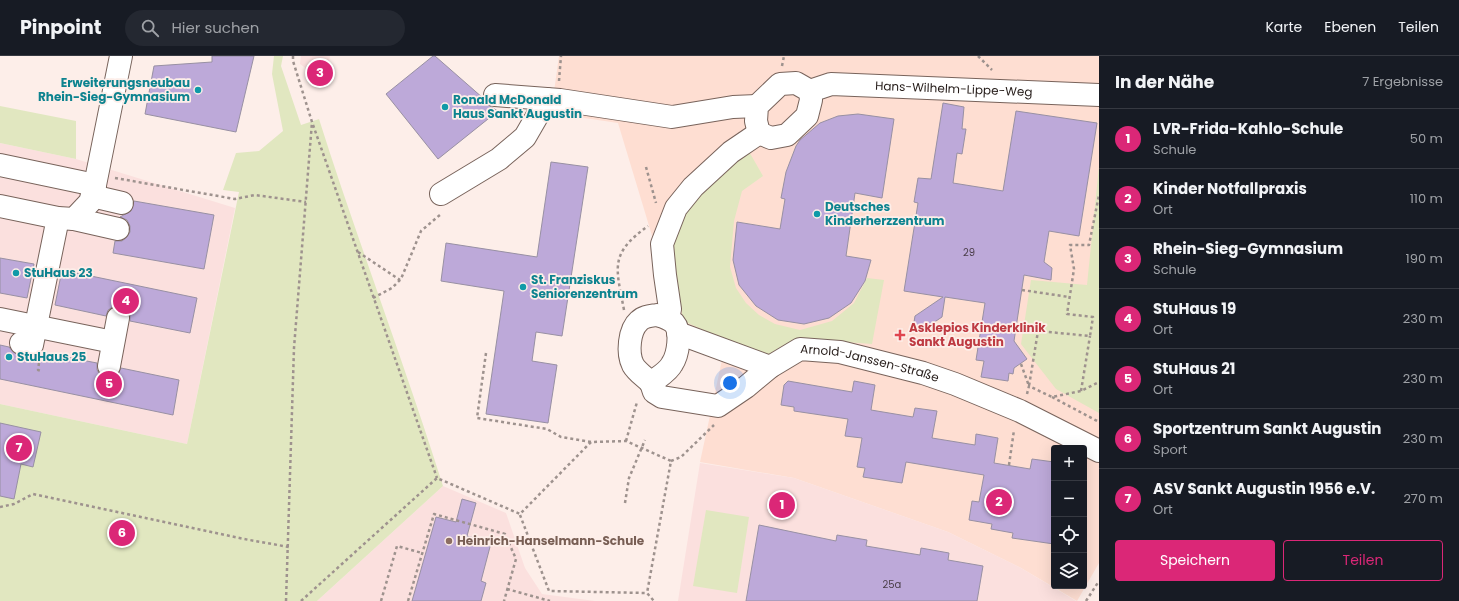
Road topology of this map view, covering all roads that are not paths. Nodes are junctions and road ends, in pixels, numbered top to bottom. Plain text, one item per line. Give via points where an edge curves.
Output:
1 (121, 56) edge
2 (810, 91) junction
3 (495, 95) dead end
4 (1099, 95) edge
5 (553, 99) junction
6 (757, 106) junction
7 (759, 133) junction
8 (0, 165) edge
9 (95, 186) junction
10 (440, 194) dead end
11 (122, 203) dead end
12 (0, 206) edge
13 (66, 219) junction
14 (118, 228) dead end
15 (118, 318) dead end
16 (0, 319) edge
17 (673, 325) junction
18 (33, 340) junction
19 (113, 342) junction
20 (109, 366) dead end
21 (770, 367) junction
22 (652, 387) junction
23 (1099, 451) edge

1 - 9 lane
2 - 4 lane, Hans-Wilhelm-Lippe-Weg via 831,84
2 - 6 lane via 796,83 780,84
2 - 7 lane via 811,100 807,116 787,136 771,138
3 - 5 lane
5 - 6 lane via 672,117 733,107
5 - 10 lane via 525,137 499,159
6 - 7 lane via 756,121
7 - 17 lane via 731,152 668,212 662,244
8 - 9 lane
9 - 11 lane
9 - 13 lane via 90,202
12 - 13 lane
13 - 14 lane
13 - 18 lane
15 - 19 lane
16 - 18 lane
17 - 21 lane, Arnold-Janssen-Straße
17 - 22 lane via 676,355 672,365
17 - 22 lane, Arnold-Janssen-Straße via 657,315 648,316 640,320 633,330 630,340 633,365
18 - 19 lane
19 - 20 lane
21 - 22 lane, Arnold-Janssen-Straße via 718,406 662,397
21 - 23 lane, Arnold-Janssen-Straße via 800,349 840,352 923,373 1020,410

